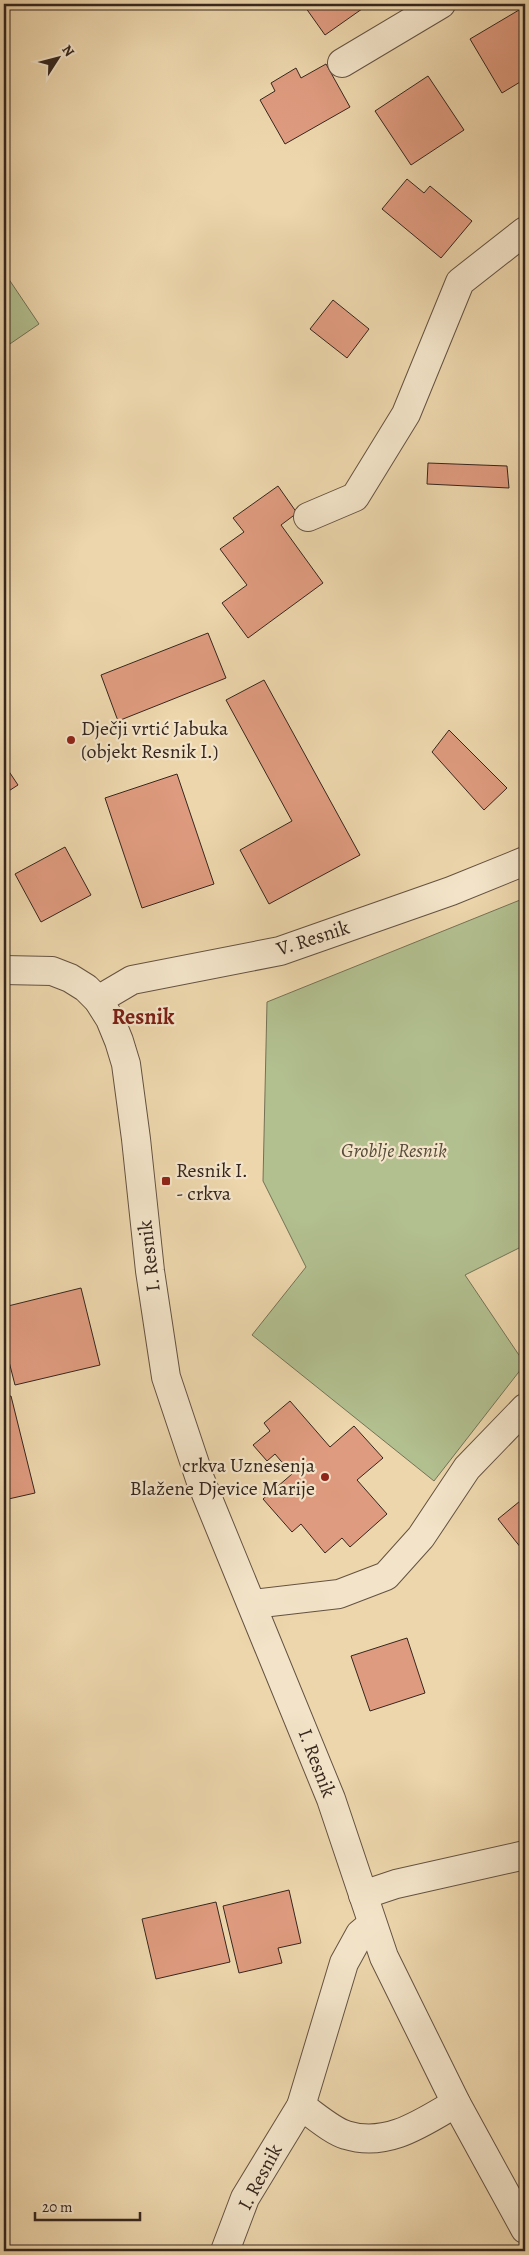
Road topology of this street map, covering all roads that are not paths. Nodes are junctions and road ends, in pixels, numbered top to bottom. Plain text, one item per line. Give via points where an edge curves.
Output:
1 (441, 4) edge
2 (342, 64) dead end
3 (525, 231) edge
4 (308, 517) dead end
5 (525, 861) edge
6 (4, 970) edge
7 (98, 1000) junction
8 (525, 1408) edge
9 (253, 1604) junction
10 (525, 1856) edge
11 (363, 1895) junction
12 (372, 1924) junction
13 (456, 2104) junction
14 (301, 2106) junction
15 (525, 2229) edge
16 (225, 2251) edge

1 - 2 street
3 - 4 street via 460,282 406,414 355,497
5 - 7 street, V. Resnik via 451,891 280,951 132,980
6 - 7 street, I. Resnik via 52,971 86,988
7 - 9 street, I. Resnik via 110,1019 126,1064 166,1377 200,1479
8 - 9 street via 467,1468 421,1536 386,1576 339,1594
9 - 11 street, I. Resnik via 331,1799
10 - 11 street via 396,1884
11 - 12 street, I. Resnik
12 - 13 street, I. Resnik via 384,1957
12 - 14 street, I. Resnik via 360,1934 344,1963
13 - 14 street via 400,2134 369,2139 344,2135
13 - 15 street, I. Resnik
14 - 16 street, I. Resnik via 245,2198

